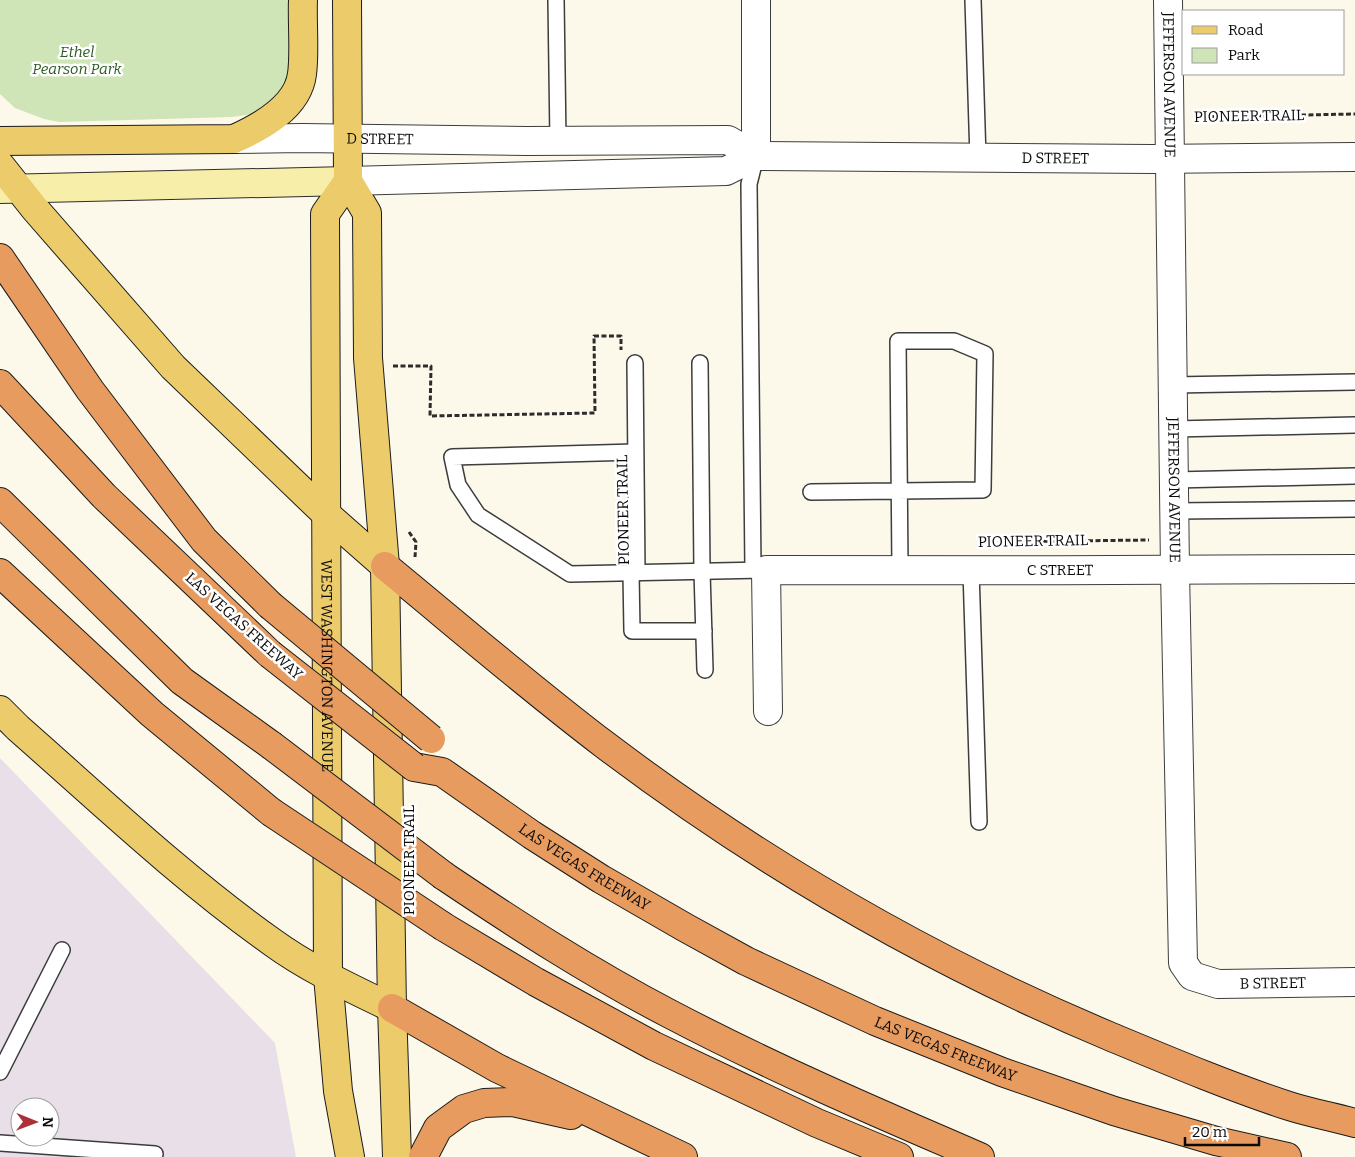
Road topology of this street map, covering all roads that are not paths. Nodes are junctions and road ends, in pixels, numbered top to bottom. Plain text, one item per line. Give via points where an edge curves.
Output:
1 (302, 0) edge
2 (347, 0) edge
3 (556, 0) edge
4 (756, 0) edge
5 (973, 0) edge
6 (1168, 0) edge
7 (234, 138) junction
8 (347, 138) junction
9 (0, 141) edge
10 (558, 141) junction
11 (756, 156) junction
12 (1355, 157) edge
13 (978, 158) junction
14 (1170, 159) junction
15 (0, 165) edge
16 (348, 181) junction
17 (9, 189) edge
18 (0, 258) edge
19 (635, 363) dead end
20 (700, 363) dead end
21 (1355, 382) edge
22 (0, 384) edge
23 (1173, 386) junction
24 (1355, 425) edge
25 (1174, 429) junction
26 (635, 452) junction
27 (1355, 476) edge
28 (1174, 480) junction
29 (898, 490) junction
30 (811, 492) dead end
31 (0, 502) edge
32 (1355, 508) edge
33 (1175, 511) junction
34 (326, 514) junction
35 (385, 566) junction
36 (900, 569) junction
37 (1355, 569) edge
38 (754, 570) junction
39 (971, 571) junction
40 (1175, 571) junction
41 (702, 572) junction
42 (0, 573) edge
43 (631, 573) junction
44 (704, 631) junction
45 (705, 670) dead end
46 (0, 710) edge
47 (768, 711) dead end
48 (443, 772) junction
49 (979, 822) dead end
50 (62, 950) dead end
51 (328, 976) junction
52 (1192, 976) joint
53 (1355, 982) edge
54 (392, 1008) junction
55 (0, 1072) edge
56 (1355, 1123) edge
57 (616, 1124) junction
58 (0, 1143) edge
59 (155, 1154) dead end
60 (350, 1157) edge
61 (397, 1157) edge
62 (424, 1157) edge
63 (683, 1157) edge
64 (899, 1157) edge
65 (980, 1157) edge
66 (1287, 1157) edge

1 - 7 main road via 302,75 298,88 275,116
2 - 8 main road
3 - 10 lane
4 - 11 street
5 - 13 lane
6 - 14 street, JEFFERSON AVENUE
7 - 8 street, D STREET
7 - 9 main road, D STREET
8 - 10 street, D STREET
8 - 16 main road
10 - 11 street, D STREET via 728,140
11 - 13 street, D STREET
11 - 16 street, D STREET via 726,171
11 - 38 lane via 749,184
12 - 14 street, D STREET
13 - 14 street, D STREET
14 - 23 street, JEFFERSON AVENUE
15 - 17 main road
16 - 17 main road, D STREET
16 - 34 main road, WEST WASHINGTON AVENUE via 325,214
16 - 35 main road via 367,213 368,358
17 - 34 main road via 173,367
18 - 48 highway, bridge via 84,382 204,540 270,606 430,739
19 - 26 lane
20 - 41 lane
21 - 23 lane
22 - 48 highway, LAS VEGAS FREEWAY, bridge via 104,496 270,654 414,767
23 - 25 street, JEFFERSON AVENUE
24 - 25 lane
25 - 28 street, JEFFERSON AVENUE
26 - 43 lane
26 - 43 lane, PIONEER TRAIL via 452,457 458,485 478,515 570,574
27 - 28 lane
28 - 33 street, JEFFERSON AVENUE
29 - 29 lane via 898,342 954,341 985,354 983,490
29 - 30 lane
29 - 36 lane
31 - 65 highway, bridge via 182,681 444,876 558,950 669,1014 828,1091
32 - 33 lane
33 - 40 street, JEFFERSON AVENUE
34 - 35 main road
34 - 51 main road, WEST WASHINGTON AVENUE
35 - 54 main road
35 - 56 highway via 605,745 742,841 894,933 1050,1011 1170,1062 1292,1106
36 - 38 street, C STREET
36 - 39 street, C STREET
37 - 40 street, C STREET
38 - 41 lane, PIONEER TRAIL
38 - 47 street
39 - 40 street, C STREET
39 - 49 lane
40 - 52 street, JEFFERSON AVENUE via 1183,963
41 - 43 lane, PIONEER TRAIL
41 - 44 lane
42 - 64 highway, bridge via 152,714 271,812 444,927 654,1046 808,1119
43 - 44 lane via 632,631
44 - 45 lane
46 - 51 main road via 173,865 273,943
48 - 66 highway, LAS VEGAS FREEWAY via 601,879 746,961 804,989 937,1047 1070,1096 1174,1129
50 - 55 lane
51 - 54 main road
51 - 60 main road, WEST WASHINGTON AVENUE via 338,1090
52 - 53 street, B STREET via 1218,984
54 - 57 highway via 497,1068
54 - 61 main road
57 - 62 highway via 513,1102 484,1103 464,1108 438,1128
57 - 63 highway
58 - 59 lane

